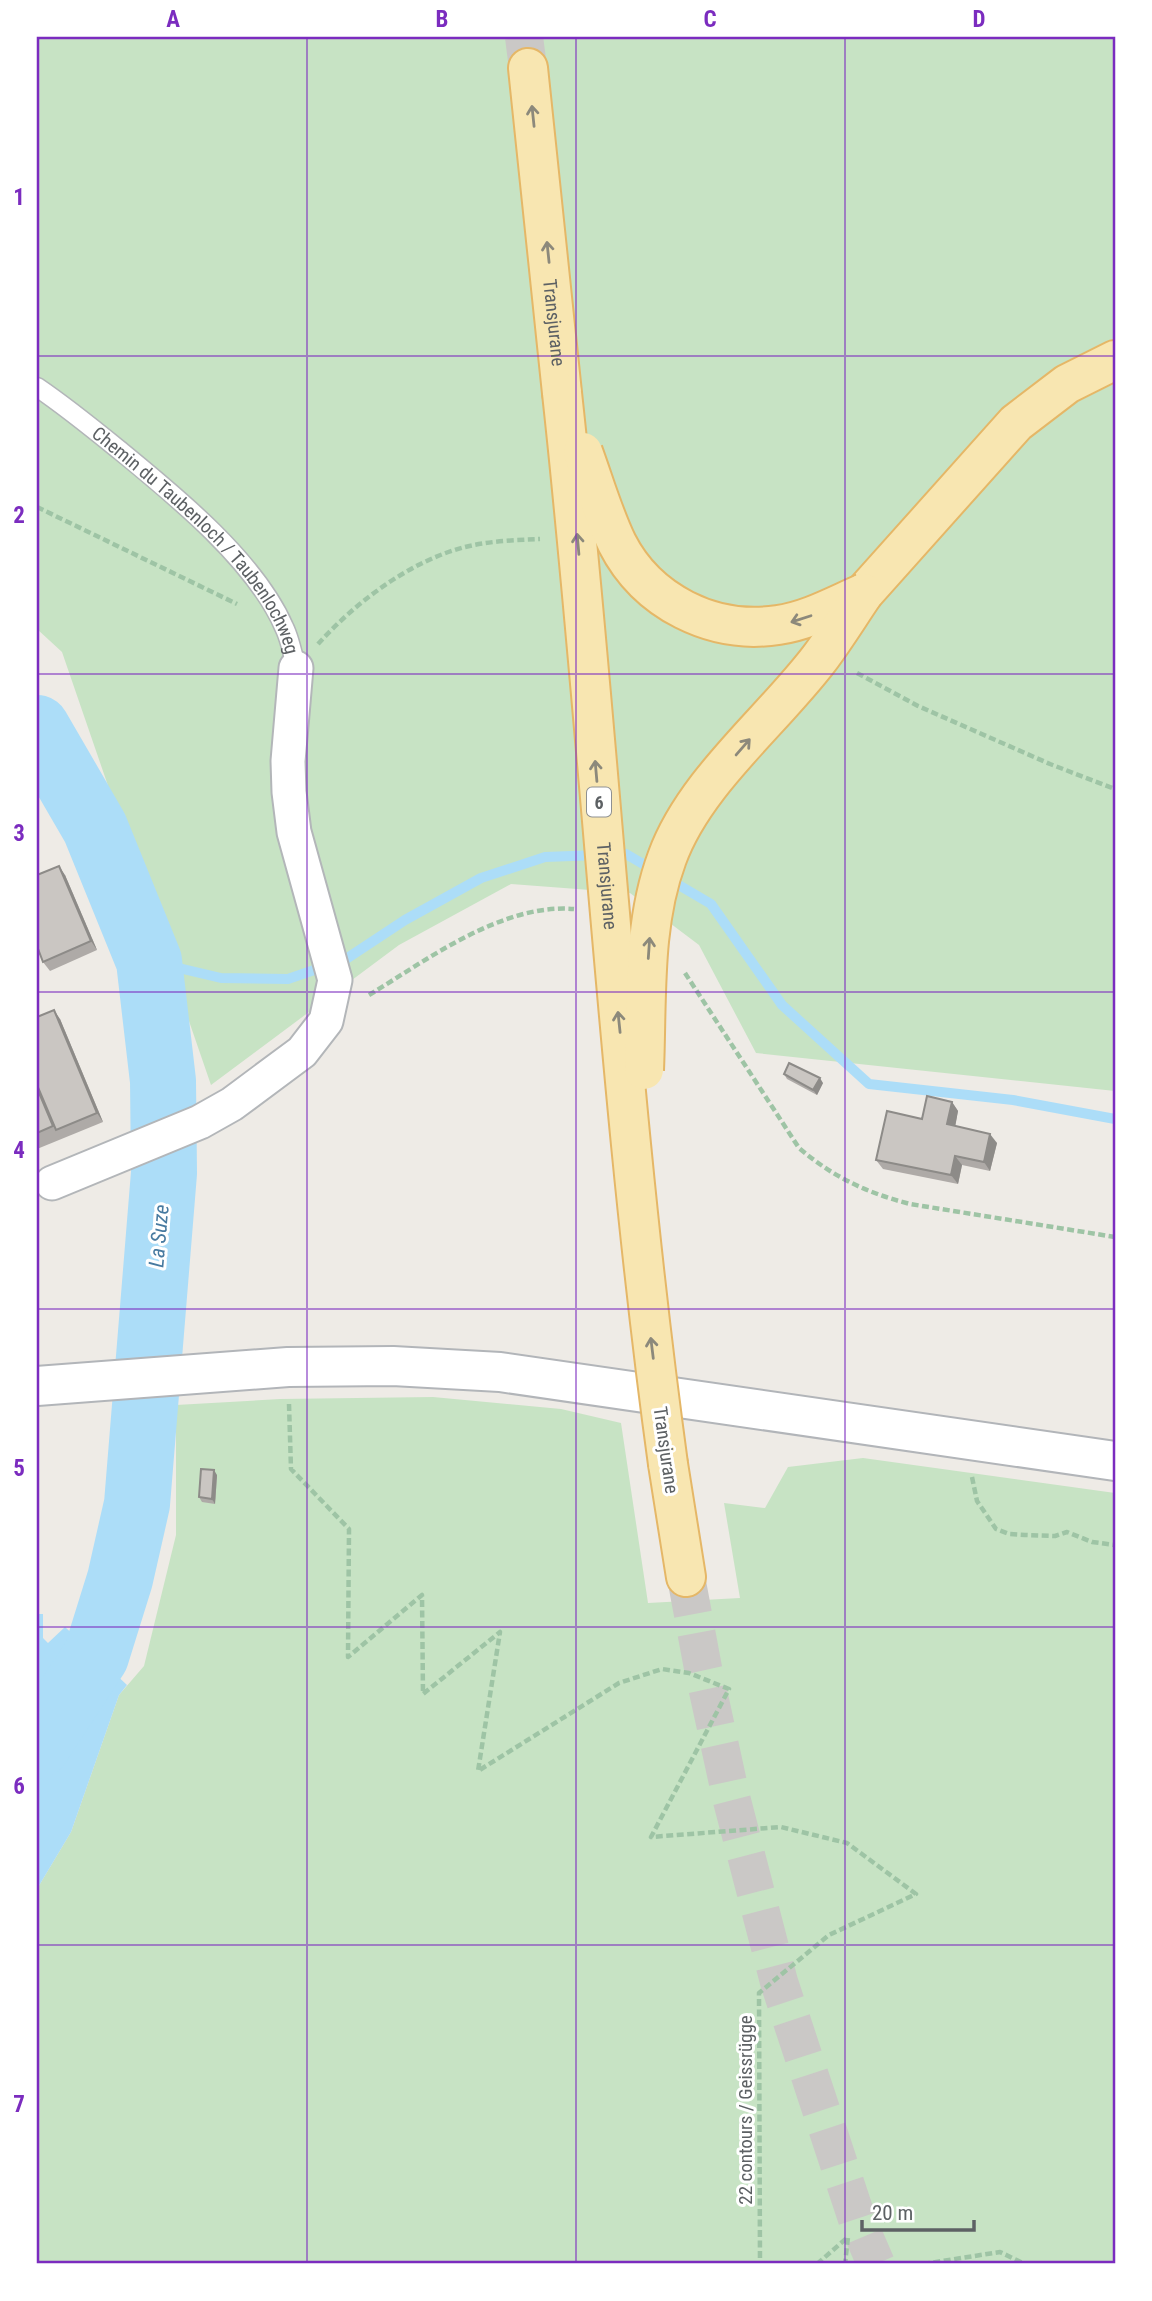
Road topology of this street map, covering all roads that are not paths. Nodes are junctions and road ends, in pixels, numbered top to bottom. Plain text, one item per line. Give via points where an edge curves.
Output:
1 (528, 68) tunnel mouth
2 (1106, 364) edge
3 (37, 387) edge
4 (562, 393) junction
5 (864, 593) junction
6 (296, 668) joint
7 (44, 1186) edge
8 (638, 1212) junction
9 (37, 1386) edge
10 (1115, 1461) edge
11 (684, 1564) tunnel mouth

4 -> 1 main road, Transjurane / 6
2 - 5 main road via 1067,384 1016,423
3 - 6 lane, Chemin du Taubenloch / Taubenlochweg via 143,469 201,521 253,577 285,627
5 -> 4 main road, bridge via 793,622 761,627 710,621 671,603 643,579 617,543
8 -> 4 main road, Transjurane / 6, bridge
8 -> 5 main road, bridge via 649,944 668,856 708,789 818,659
6 - 7 street, Chemin du Taubenloch / Taubenlochweg via 289,792 294,832 335,980 326,1021 302,1052 232,1104 200,1122
11 -> 8 main road, Transjurane / 6, bridge
9 - 10 main road via 285,1385 393,1366 500,1373

